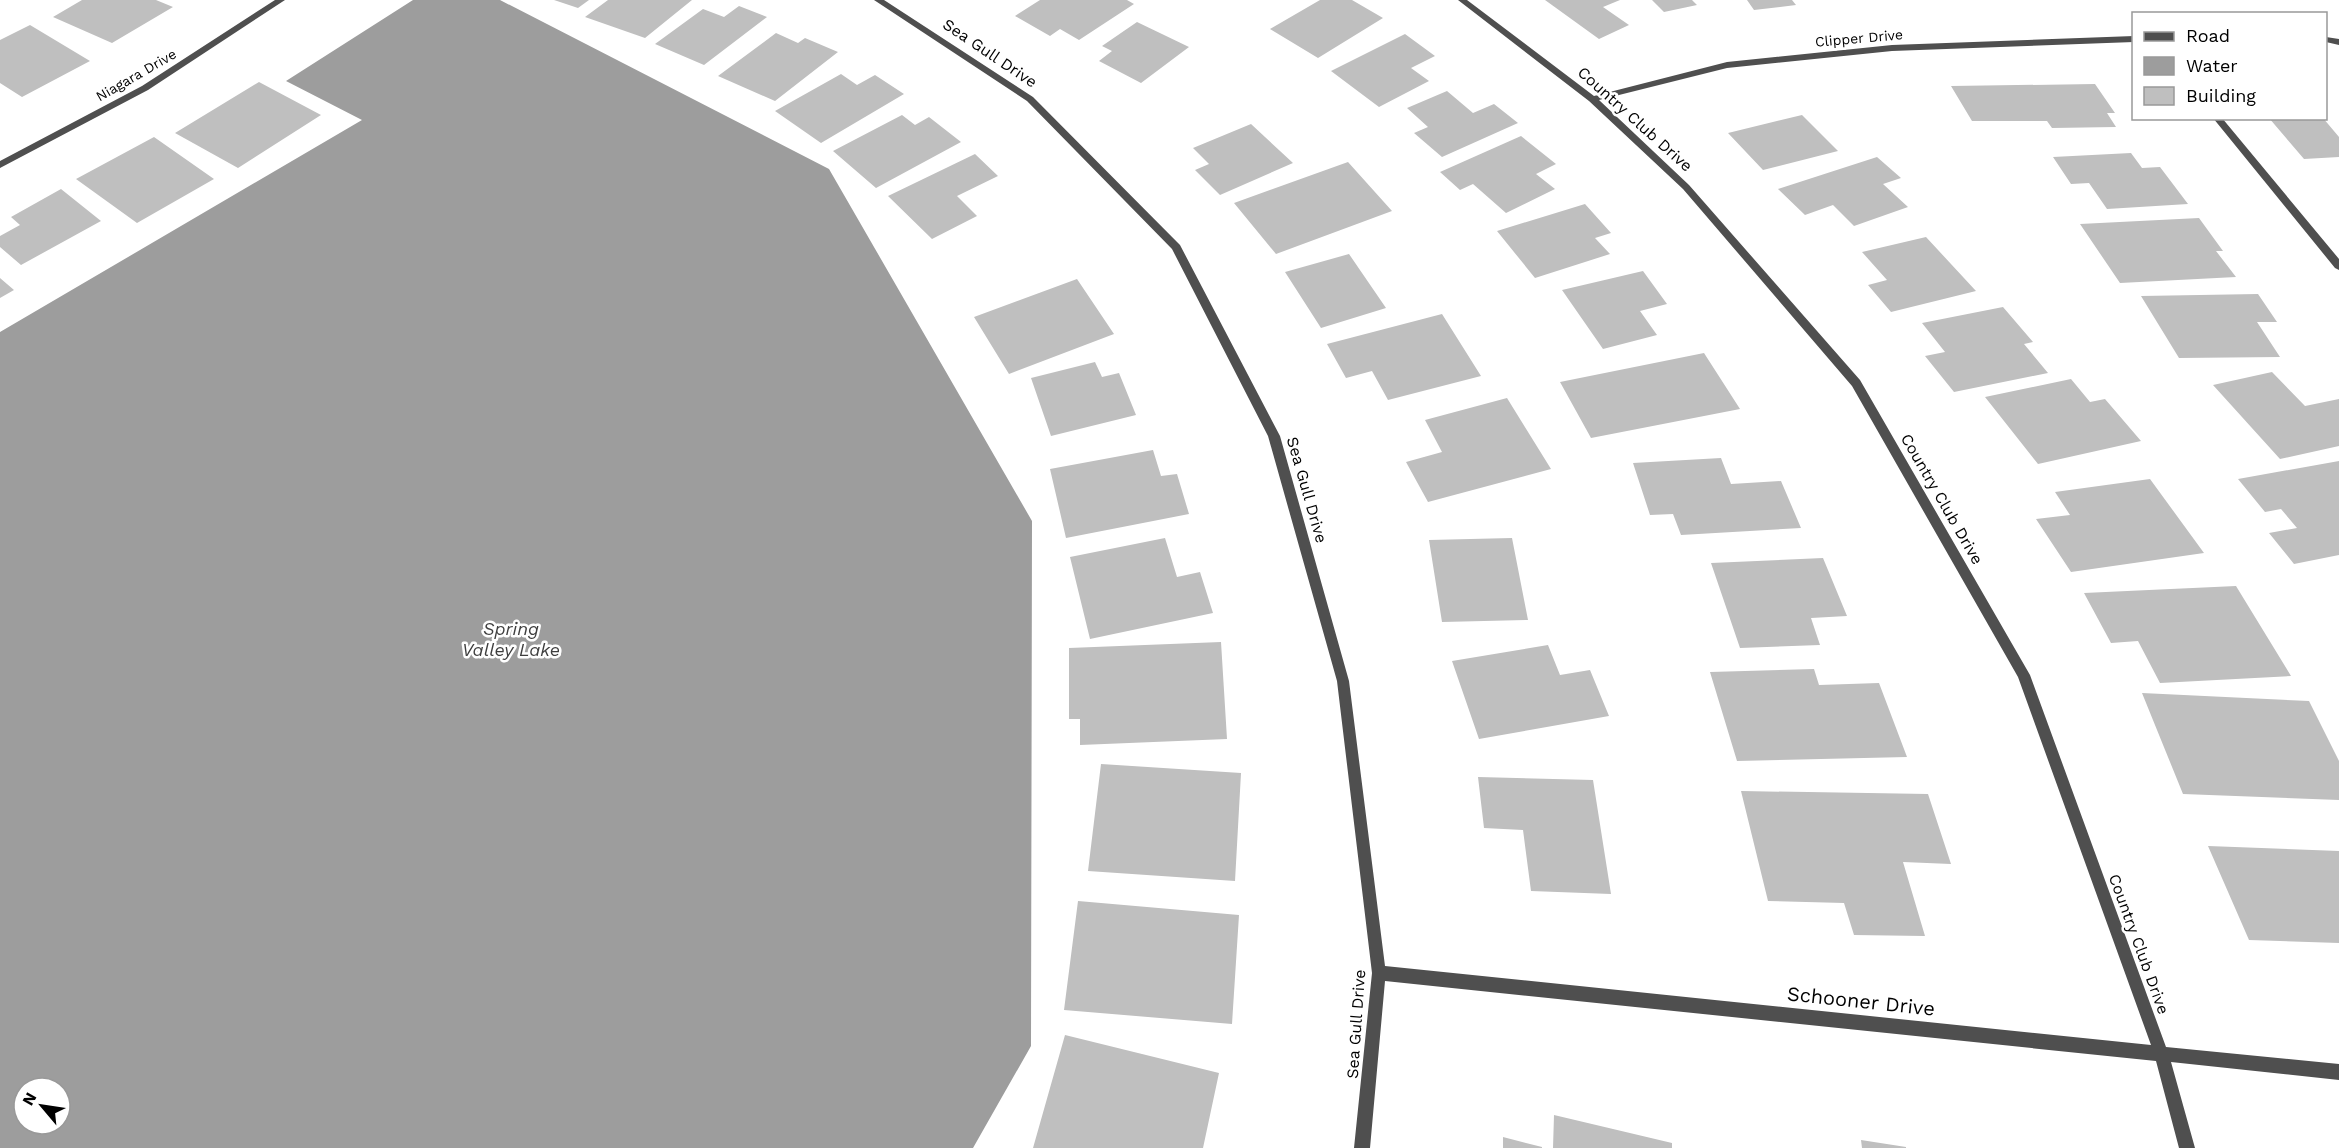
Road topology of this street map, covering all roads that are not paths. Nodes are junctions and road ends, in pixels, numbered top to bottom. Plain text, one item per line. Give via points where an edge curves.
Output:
1 (281, 0) edge
2 (878, 0) edge
3 (1462, 0) edge
4 (2132, 39) edge
5 (1592, 99) junction
6 (2219, 120) edge
7 (0, 165) edge
8 (2339, 266) edge
9 (1379, 973) junction
10 (2161, 1053) junction
11 (2339, 1072) edge
12 (1362, 1148) edge
13 (2187, 1148) edge

1 - 7 street, Niagara Drive via 145,88
2 - 9 street, Sea Gull Drive via 1030,99 1176,247 1269,425 1343,681
3 - 5 street, Country Club Drive
4 - 5 street, Clipper Drive via 1892,48 1727,64
5 - 10 street, Country Club Drive via 1686,187 1856,383 2024,675
6 - 8 street
9 - 10 street, Schooner Drive
9 - 12 street, Sea Gull Drive
10 - 11 street, Schooner Drive
10 - 13 street, Country Club Drive

